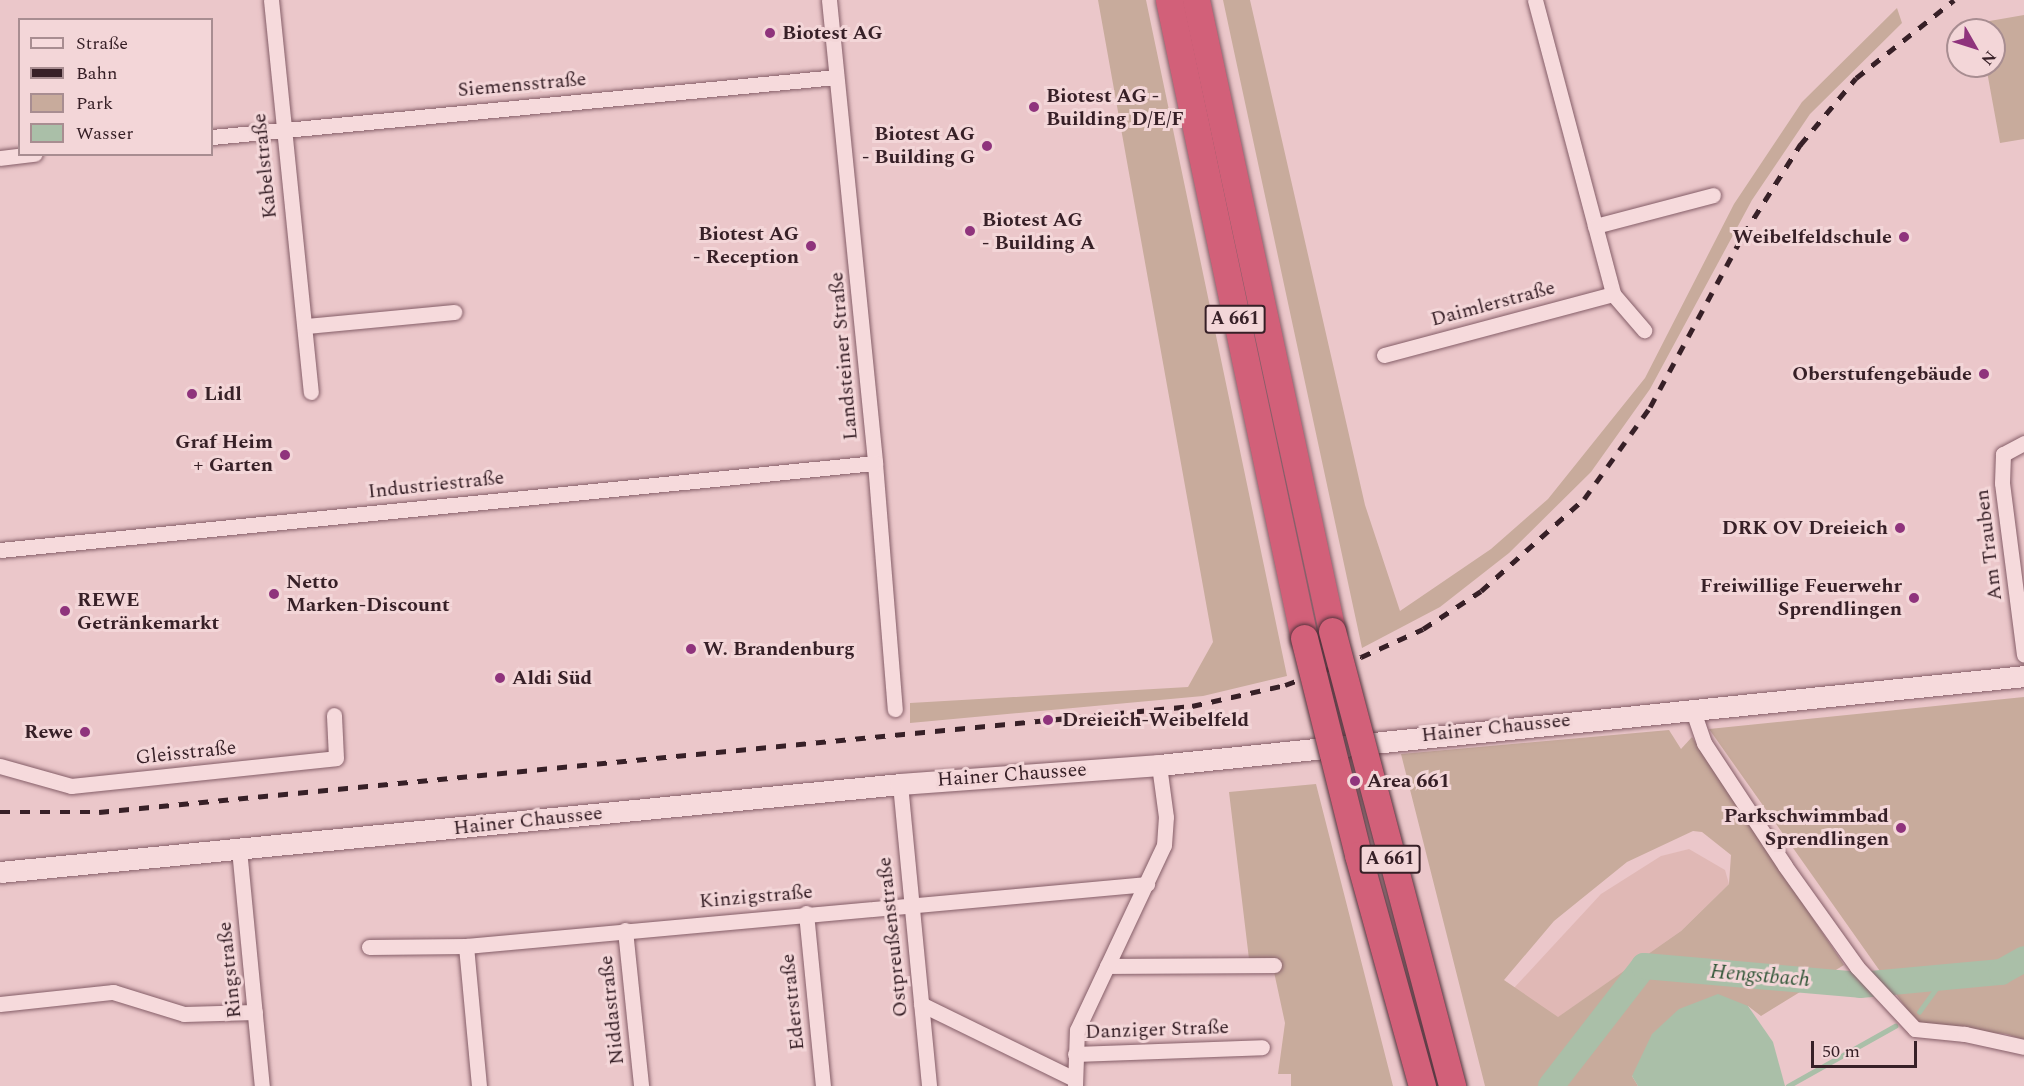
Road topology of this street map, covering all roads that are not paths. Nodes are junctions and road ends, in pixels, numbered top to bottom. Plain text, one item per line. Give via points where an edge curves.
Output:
1 (271, 0) edge
2 (829, 0) edge
3 (1169, 0) edge
4 (1196, 0) edge
5 (1535, 0) edge
6 (836, 77) junction
7 (282, 130) junction
8 (213, 137) edge
9 (18, 156) edge
10 (0, 158) edge
11 (1713, 195) dead end
12 (1595, 226) junction
13 (1613, 294) junction
14 (454, 312) dead end
15 (306, 326) junction
16 (1644, 330) dead end
17 (1384, 355) dead end
18 (311, 392) dead end
19 (2024, 443) edge
20 (876, 463) junction
21 (0, 550) edge
22 (2024, 655) edge
23 (2024, 676) edge
24 (1692, 708) junction
25 (895, 709) dead end
26 (334, 715) dead end
27 (1158, 765) junction
28 (0, 766) edge
29 (900, 784) junction
30 (239, 849) junction
31 (0, 872) edge
32 (1147, 884) junction
33 (910, 905) junction
34 (806, 914) junction
35 (625, 930) junction
36 (466, 946) junction
37 (369, 947) dead end
38 (1274, 964) dead end
39 (1107, 966) junction
40 (0, 1004) edge
41 (921, 1004) junction
42 (255, 1012) junction
43 (1262, 1047) dead end
44 (2024, 1047) edge
45 (1075, 1054) junction
46 (1074, 1083) edge
47 (262, 1086) edge
48 (479, 1086) edge
49 (641, 1086) edge
50 (823, 1086) edge
51 (929, 1086) edge
52 (1422, 1086) edge
53 (1452, 1086) edge

1 - 7 street, Kabelstraße
2 - 6 street, Landsteiner Straße
3 - 52 highway, A 661, bridge via 1304,638 1358,855
4 - 53 highway, A 661, bridge via 1332,631
5 - 12 street
6 - 7 street, Siemensstraße
6 - 20 street, Landsteiner Straße
7 - 8 street, Siemensstraße
7 - 15 street, Kabelstraße
9 - 10 street
11 - 12 street
12 - 13 street
13 - 16 street
13 - 17 street, Daimlerstraße
14 - 15 street
15 - 18 street, Kabelstraße
19 - 22 street, Am Trauben via 2003,454 2002,483
20 - 21 street, Industriestraße
20 - 25 street, Landsteiner Straße
23 - 24 street, Hainer Chaussee
24 - 27 street, Hainer Chaussee
24 - 44 street via 1704,743 1785,866 1871,982 1915,1029 1965,1034
26 - 28 street, Gleisstraße via 336,758 71,786
27 - 29 street, Hainer Chaussee
27 - 32 street, Danziger Straße via 1166,831 1161,855
29 - 30 street, Hainer Chaussee
29 - 33 street, Ostpreußenstraße
30 - 31 street, Hainer Chaussee
30 - 42 street, Ringstraße
32 - 33 street, Kinzigstraße
32 - 39 street, Danziger Straße
33 - 34 street, Kinzigstraße
33 - 41 street, Ostpreußenstraße
34 - 35 street, Kinzigstraße
34 - 50 street, Ederstraße
35 - 36 street, Kinzigstraße
35 - 49 street, Niddastraße
36 - 37 street, Kinzigstraße
36 - 48 street
38 - 39 street
39 - 45 street, Danziger Straße via 1077,1030
40 - 42 street via 113,992 183,1014
41 - 46 street
41 - 51 street, Ostpreußenstraße
42 - 47 street, Ringstraße
43 - 45 street, Danziger Straße
45 - 46 street

